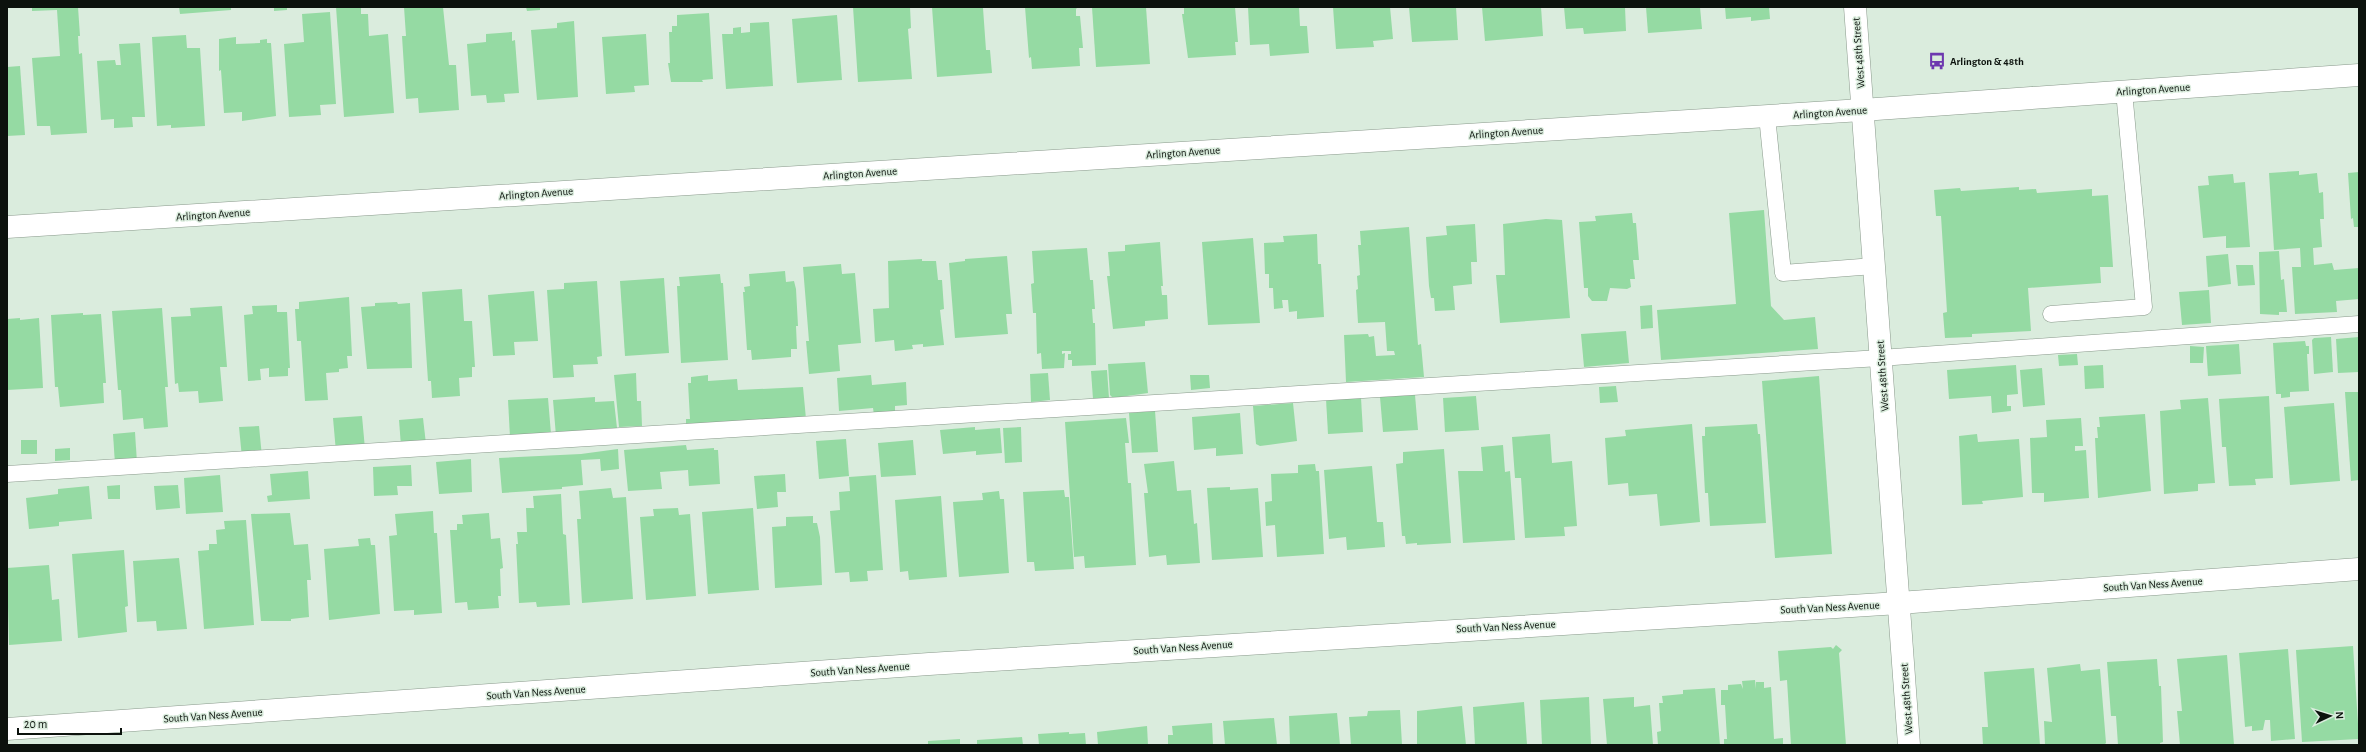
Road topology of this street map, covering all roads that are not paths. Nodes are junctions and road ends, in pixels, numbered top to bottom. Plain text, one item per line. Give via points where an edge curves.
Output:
1 (1855, 7) edge
2 (2359, 74) edge
3 (2124, 91) junction
4 (1862, 110) junction
5 (1767, 116) junction
6 (7, 227) edge
7 (1874, 266) junction
8 (2051, 314) dead end
9 (2359, 324) edge
10 (1880, 358) junction
11 (7, 474) edge
12 (2359, 569) edge
13 (1899, 603) junction
14 (7, 729) edge
15 (1909, 745) edge

1 - 4 street, West 48th Street
2 - 3 street, Arlington Avenue
3 - 4 street, Arlington Avenue
3 - 8 lane via 2144,307
4 - 5 street, Arlington Avenue
4 - 7 street, West 48th Street
5 - 6 street, Arlington Avenue
5 - 7 lane via 1783,273
7 - 10 street, West 48th Street
9 - 10 lane
10 - 11 lane
10 - 13 street, West 48th Street
12 - 13 street, South Van Ness Avenue
13 - 14 street, South Van Ness Avenue via 953,662
13 - 15 street, West 48th Street

